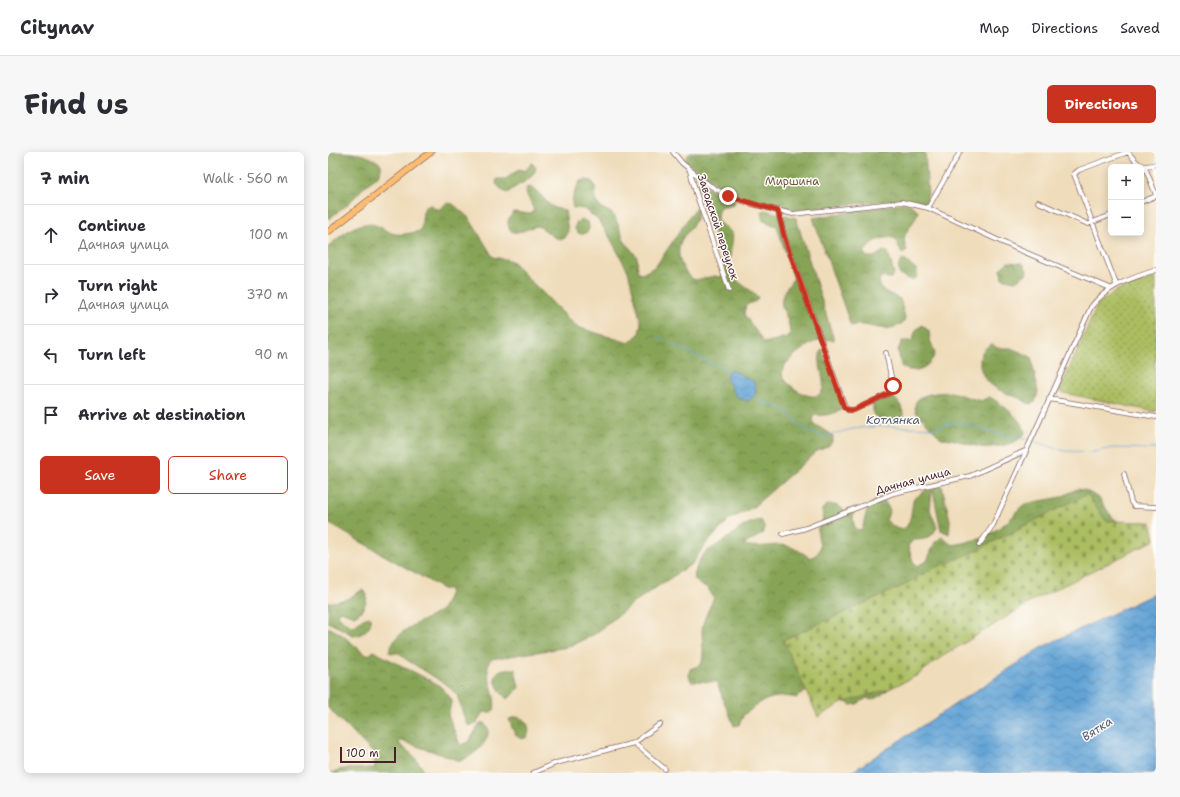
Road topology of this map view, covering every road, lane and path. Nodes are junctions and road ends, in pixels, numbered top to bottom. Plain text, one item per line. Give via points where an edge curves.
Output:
1 (431, 152) edge
2 (673, 152) edge
3 (960, 152) edge
4 (1156, 164) edge
5 (1145, 167) junction
6 (690, 170) junction
7 (1156, 195) edge
8 (1144, 201) edge
9 (1038, 202) dead end
10 (928, 208) junction
11 (778, 211) junction
12 (1108, 216) edge
13 (1092, 223) junction
14 (328, 232) edge
15 (1156, 270) edge
16 (1116, 284) junction
17 (1110, 288) junction
18 (728, 290) dead end
19 (886, 353) dead end
20 (1049, 399) junction
21 (1156, 417) edge
22 (1025, 451) junction
23 (1124, 474) dead end
24 (1156, 507) edge
25 (783, 534) dead end
26 (979, 545) dead end
27 (660, 724) dead end
28 (634, 743) junction
29 (665, 769) dead end
30 (533, 773) edge

1 - 14 highway
2 - 6 street, Заводской переулок
3 - 10 street
4 - 5 street
5 - 7 street
5 - 13 street via 1128,152 1074,174
6 - 11 street via 728,196
6 - 18 street, Заводской переулок
7 - 8 street
9 - 13 street via 1088,224
10 - 11 street via 902,202 804,214
10 - 17 street
11 - 19 street via 784,236 844,407 848,410 854,410 890,393 893,386
12 - 13 street
13 - 16 street
15 - 16 street
16 - 17 street
17 - 20 street via 1091,307
20 - 21 street
20 - 22 street
22 - 25 street, Дачная улица via 970,476 894,493 806,528
22 - 26 street via 993,525
23 - 24 street via 1134,506
27 - 28 street
28 - 29 street
28 - 30 street via 556,763

